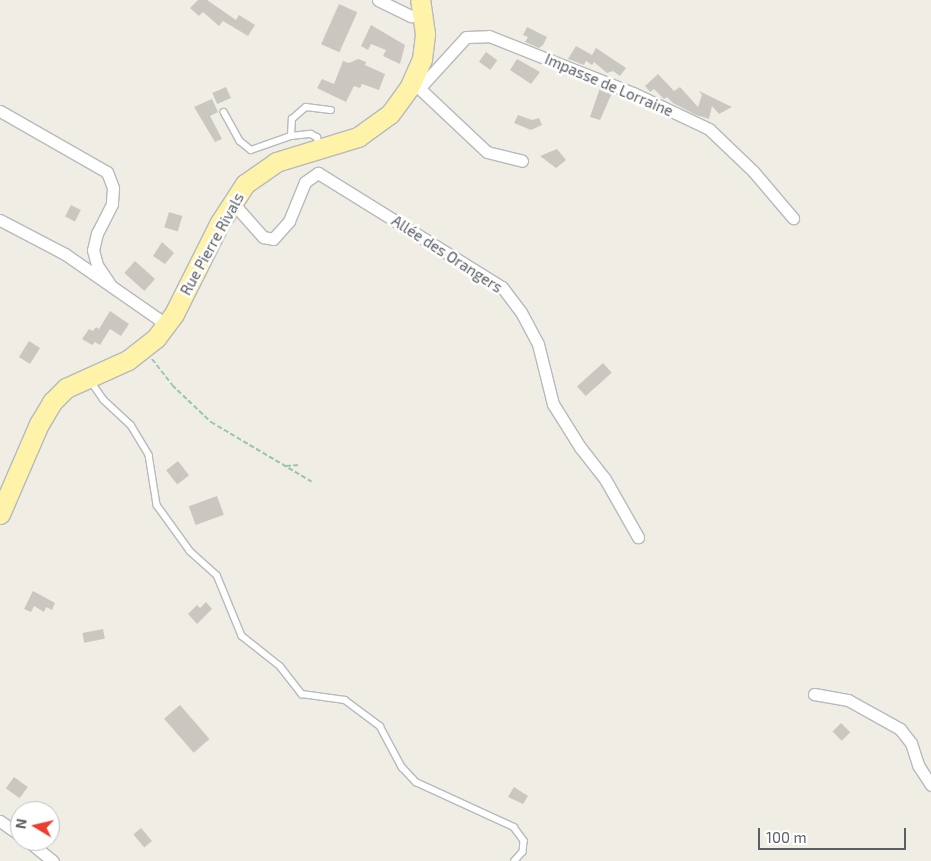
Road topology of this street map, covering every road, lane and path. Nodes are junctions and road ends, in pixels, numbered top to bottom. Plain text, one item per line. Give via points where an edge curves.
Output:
1 (378, 0) edge
2 (424, 5) edge
3 (414, 88) junction
4 (331, 110) dead end
5 (0, 111) edge
6 (224, 112) dead end
7 (291, 136) junction
8 (320, 147) junction
9 (522, 161) dead end
10 (232, 202) junction
11 (793, 218) dead end
12 (0, 220) edge
13 (110, 284) junction
14 (167, 325) junction
15 (144, 349) junction
16 (88, 378) junction
17 (299, 465) dead end
18 (286, 466) junction
19 (312, 482) dead end
20 (0, 514) edge
21 (638, 537) dead end
22 (814, 694) dead end
23 (931, 785) edge
24 (40, 851) edge
25 (53, 861) edge
26 (515, 861) edge

1 - 2 street via 411,16
2 - 3 main road, Rue Pierre Rivals via 422,59
3 - 8 main road, Rue Pierre Rivals via 370,131
3 - 9 street via 488,152
3 - 11 street, Impasse de Lorraine via 466,37 489,36 633,93 709,129 753,171
4 - 7 lane via 306,107 292,119
5 - 13 street via 107,172 113,188 112,204 97,233 93,250 97,265
6 - 7 lane via 240,141 251,150
7 - 8 lane via 310,134 317,137
8 - 10 main road, Rue Pierre Rivals via 276,162 245,184
10 - 14 main road, Rue Pierre Rivals
10 - 21 street, Allée des Orangers via 263,237 273,239 289,221 305,182 318,173 502,287 521,312 538,344 553,404 605,479
12 - 13 street via 65,254
13 - 14 street
14 - 15 main road, Rue Pierre Rivals
15 - 16 main road, Rue Pierre Rivals
15 - 18 path via 172,385 211,422
16 - 20 main road, Rue Pierre Rivals via 66,388 52,402 39,424
16 - 26 lane via 104,400 131,425 149,454 157,505 190,551 217,575 242,636 280,666 302,694 345,700 368,716 387,735 402,767 416,782 514,827 522,837 524,847
17 - 18 path
18 - 19 path
22 - 23 street via 848,700 900,729 911,743 921,770
24 - 25 street

